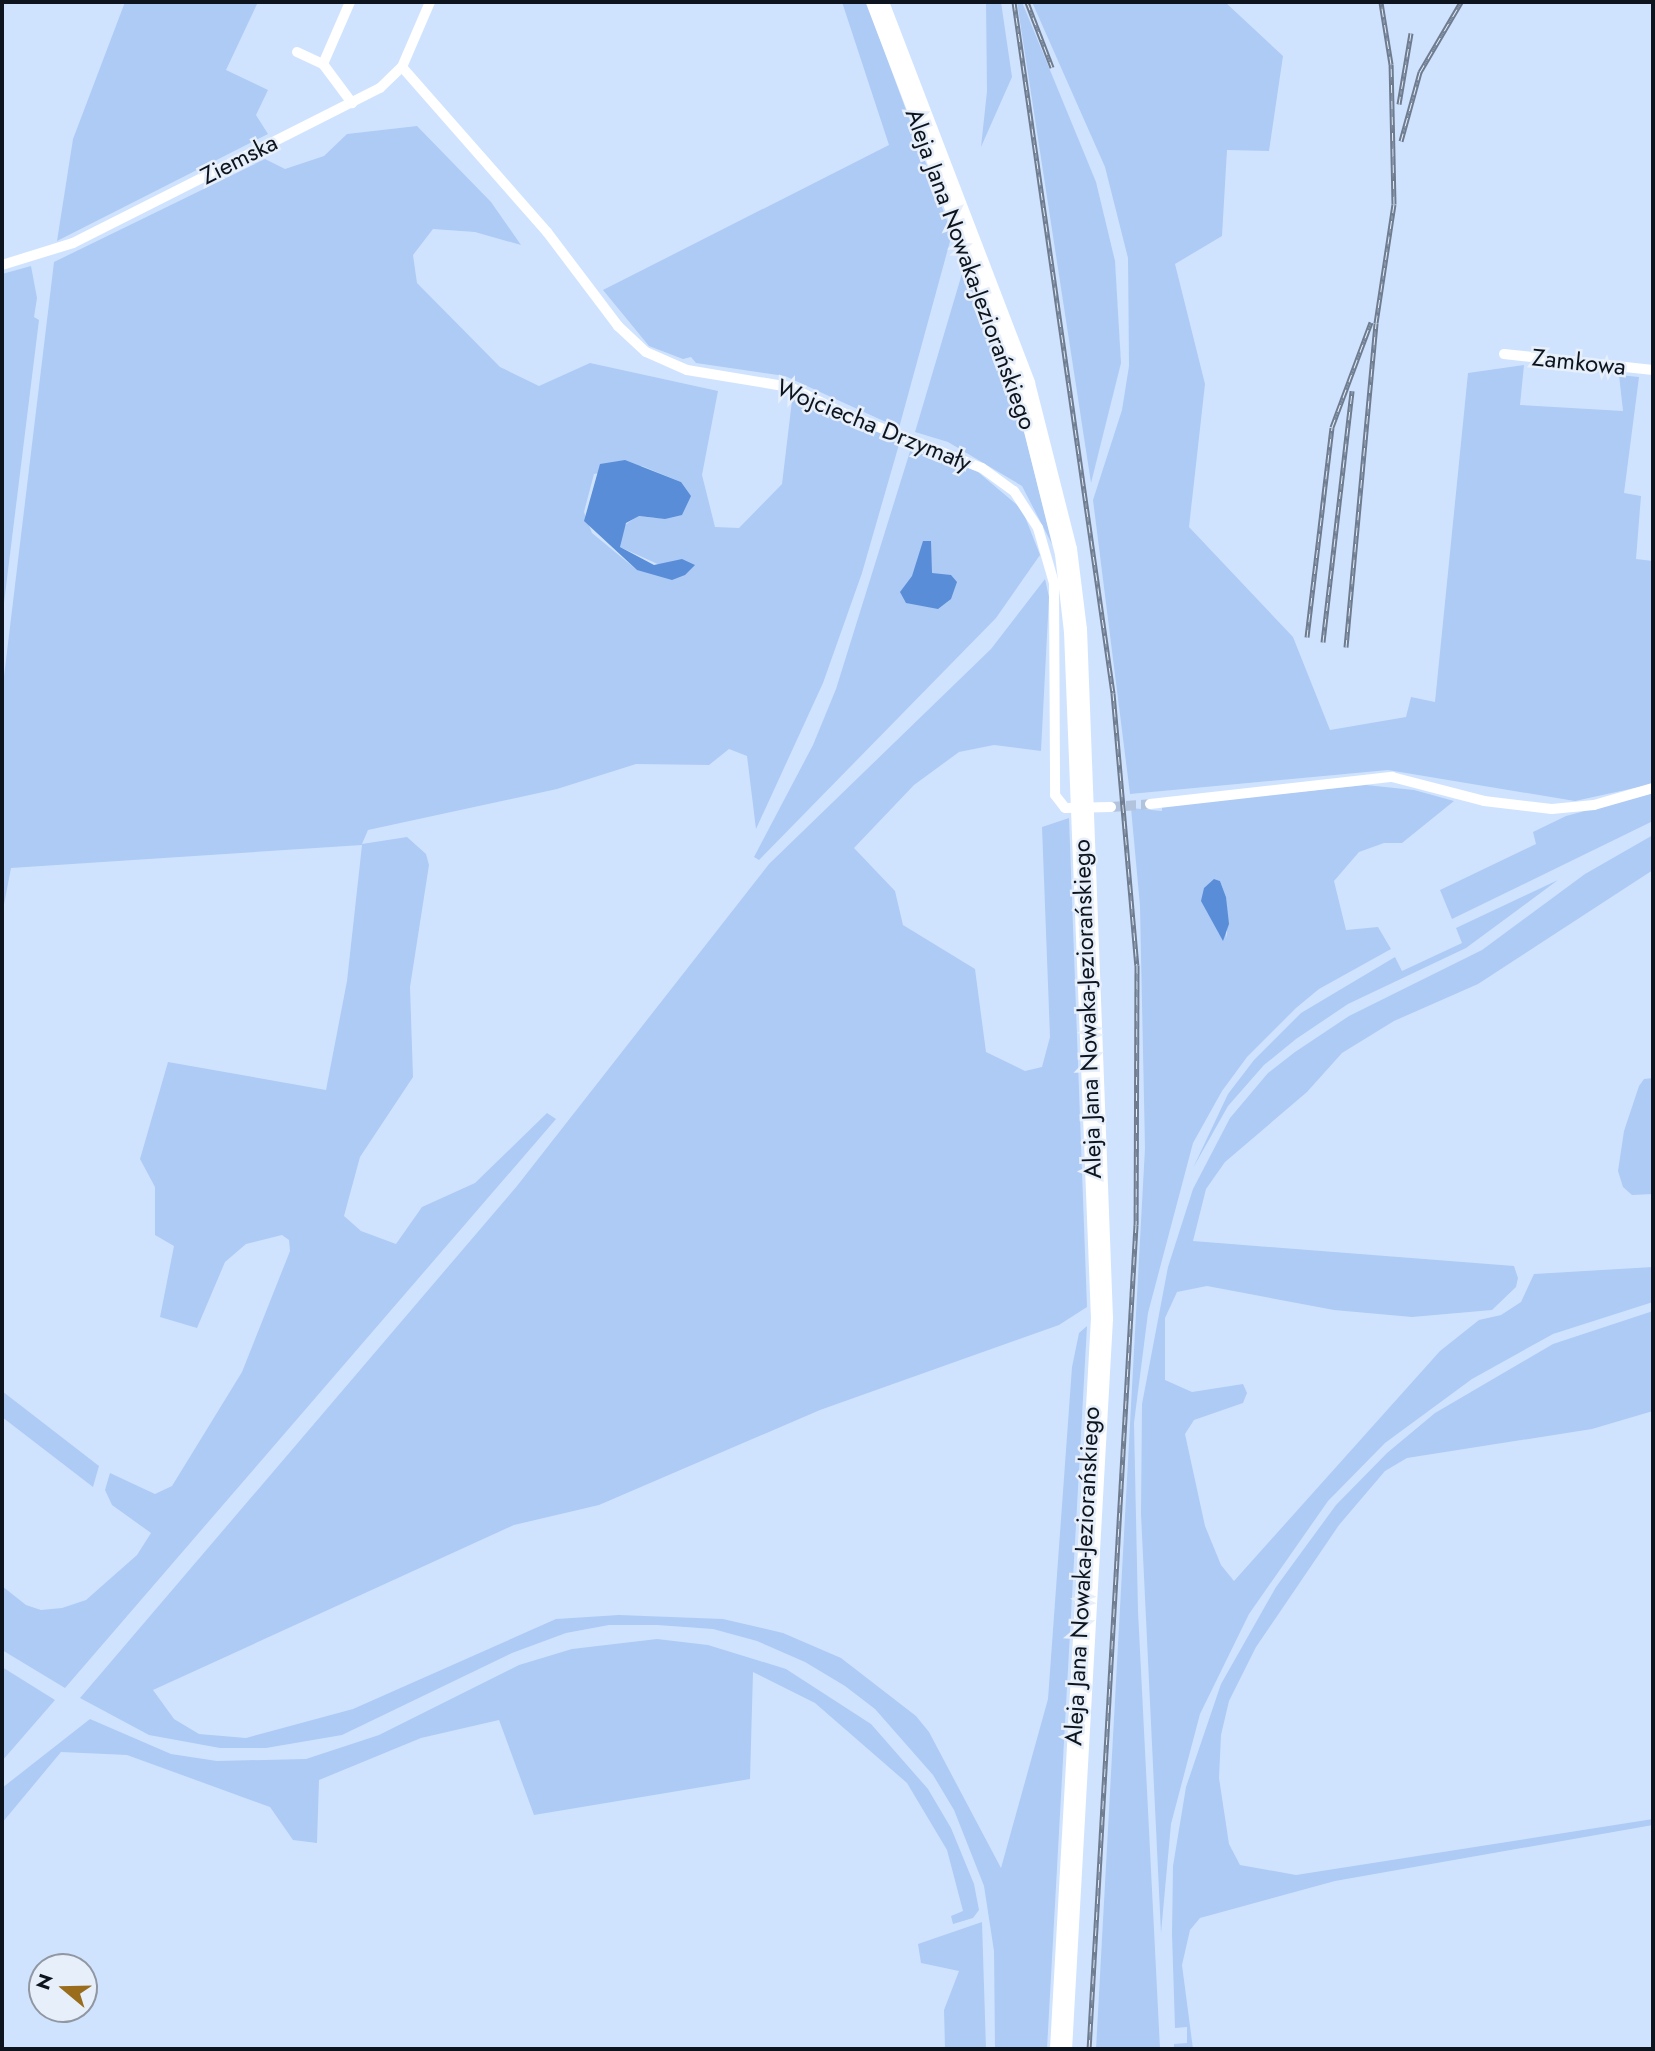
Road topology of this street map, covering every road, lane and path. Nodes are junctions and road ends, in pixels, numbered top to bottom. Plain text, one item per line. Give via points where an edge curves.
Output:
1 (350, 2) edge
2 (430, 2) edge
3 (872, 2) edge
4 (883, 2) edge
5 (297, 52) dead end
6 (323, 64) junction
7 (402, 67) junction
8 (352, 103) junction
9 (2, 265) edge
10 (1504, 354) dead end
11 (1653, 370) edge
12 (1653, 788) edge
13 (1150, 804) tunnel mouth
14 (1111, 807) tunnel mouth
15 (1084, 809) junction
16 (1056, 2049) edge
17 (1066, 2049) edge

1 - 6 street
2 - 7 street, Ziemska
3 - 15 main road, Aleja Jana Nowaka-Jeziorańskiego via 1002,338 1034,436 1066,595
4 - 15 main road, Aleja Jana Nowaka-Jeziorańskiego via 1012,334 1044,432 1077,594
5 - 6 street
6 - 8 street
7 - 8 street, Ziemska via 391,80
7 - 14 street, Wojciecha Drzymały via 556,244 623,332 646,352 687,370 790,387 843,414 982,468 1020,498 1045,545 1056,596 1055,795 1065,808
8 - 9 street, Ziemska via 73,243
10 - 11 street, Zamkowa
12 - 13 street via 1594,805 1552,809 1484,801 1392,777
15 - 16 main road, Aleja Jana Nowaka-Jeziorańskiego via 1097,1318
15 - 17 main road, Aleja Jana Nowaka-Jeziorańskiego via 1107,1319

